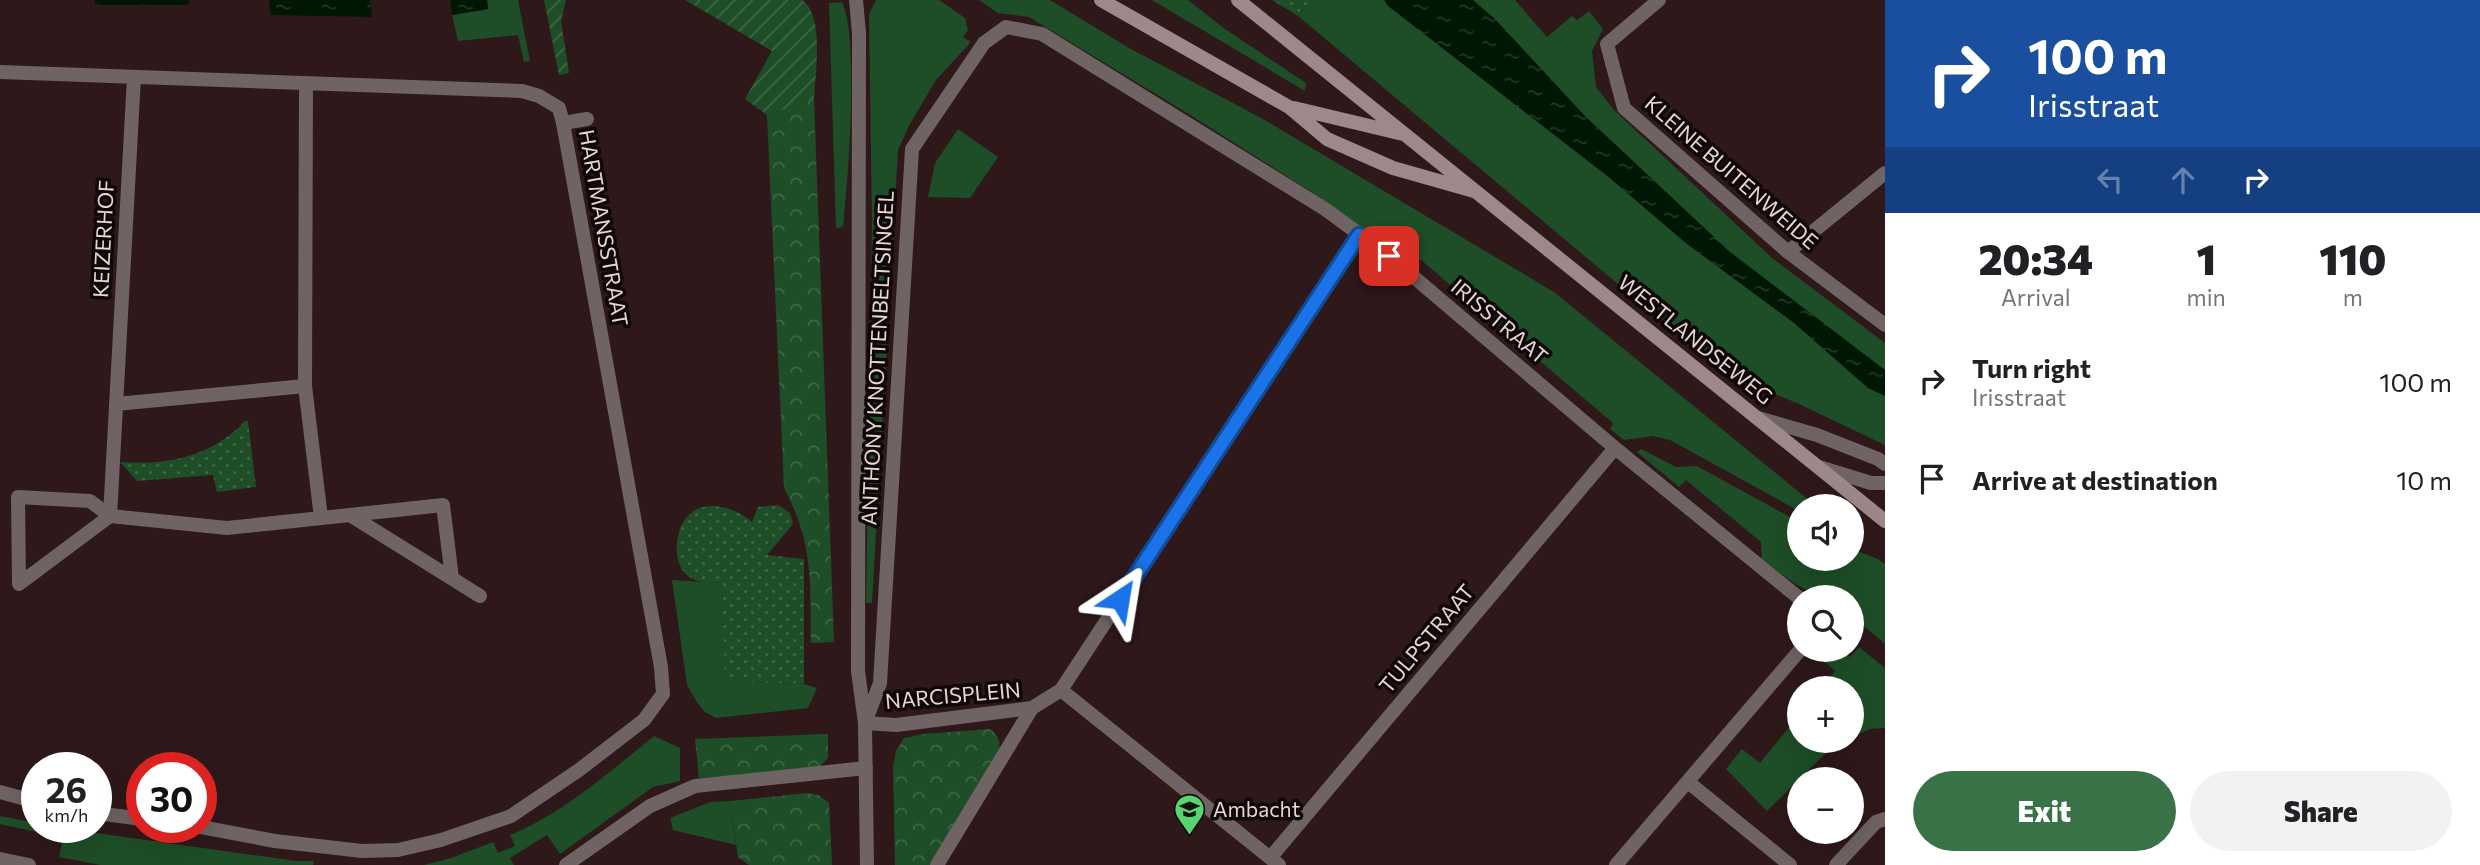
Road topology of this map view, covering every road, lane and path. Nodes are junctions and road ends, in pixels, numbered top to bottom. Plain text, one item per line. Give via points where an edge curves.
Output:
1 (856, 0) edge
2 (1101, 0) edge
3 (1238, 0) edge
4 (1659, 0) edge
5 (1006, 27) joint
6 (0, 72) edge
7 (134, 77) junction
8 (306, 83) junction
9 (1289, 107) junction
10 (587, 119) dead end
11 (563, 123) junction
12 (1407, 134) junction
13 (1885, 173) edge
14 (1479, 192) junction
15 (1359, 235) junction
16 (1788, 252) junction
17 (1885, 325) edge
18 (305, 386) junction
19 (116, 404) junction
20 (1758, 418) junction
21 (1615, 448) junction
22 (1885, 464) edge
23 (1819, 467) junction
24 (1885, 482) edge
25 (350, 515) junction
26 (110, 516) junction
27 (321, 518) junction
28 (1885, 521) edge
29 (452, 578) junction
30 (1787, 588) edge
31 (480, 596) dead end
32 (1790, 662) edge
33 (1061, 691) junction
34 (1032, 708) junction
35 (865, 723) junction
36 (866, 768) junction
37 (1688, 782) junction
38 (0, 792) edge
39 (21, 798) edge
40 (1885, 820) edge
41 (217, 830) edge
42 (0, 859) edge
43 (1275, 861) edge
44 (29, 865) edge
45 (565, 865) edge
46 (867, 865) edge
47 (937, 865) edge
48 (1616, 865) edge
49 (1790, 865) edge
50 (1836, 865) edge

1 - 35 street, ANTHONY KNOTTENBELTSINGEL via 858,671
2 - 9 main road, WESTLANDSEWEG
3 - 12 main road, WESTLANDSEWEG
4 - 16 street, KLEINE BUITENWEIDE via 1607,44 1624,108
5 - 15 street, IRISSTRAAT via 1042,34 1325,209
5 - 35 street, ANTHONY KNOTTENBELTSINGEL via 984,43 912,149 880,683
6 - 7 street, HARTMANSSTRAAT
7 - 8 street, HARTMANSSTRAAT
7 - 19 street, KEIZERHOF
8 - 11 street, HARTMANSSTRAAT via 522,92 559,108
8 - 18 street
9 - 12 main road, WESTLANDSEWEG
9 - 14 main road, WESTLANDSEWEG via 1327,139 1393,168
10 - 11 street
11 - 41 street, HARTMANSSTRAAT via 663,694 644,720 511,816 442,840 398,850 362,851
12 - 14 main road, WESTLANDSEWEG
13 - 16 street
14 - 20 main road, WESTLANDSEWEG
15 - 21 street, IRISSTRAAT
15 - 33 street
16 - 17 street, KLEINE BUITENWEIDE
18 - 19 street
18 - 27 street
19 - 26 street, KEIZERHOF
20 - 22 street via 1817,435
20 - 23 main road, WESTLANDSEWEG
21 - 30 street, IRISSTRAAT
21 - 43 street, TULPSTRAAT
23 - 24 street via 1871,483
23 - 28 main road, WESTLANDSEWEG
25 - 27 street
25 - 29 street
25 - 29 street via 443,505
26 - 26 street via 90,500 18,497 19,584
26 - 27 street via 227,528
29 - 31 street
32 - 37 street
33 - 34 street
33 - 43 street
34 - 35 street, NARCISPLEIN via 896,725
34 - 47 street, NARCISPLEIN
35 - 36 street, ANTHONY KNOTTENBELTSINGEL
36 - 45 street via 695,786 650,806
36 - 46 street, ANTHONY KNOTTENBELTSINGEL
37 - 48 street
37 - 49 street
38 - 39 street
40 - 50 street via 1877,822
42 - 44 street

